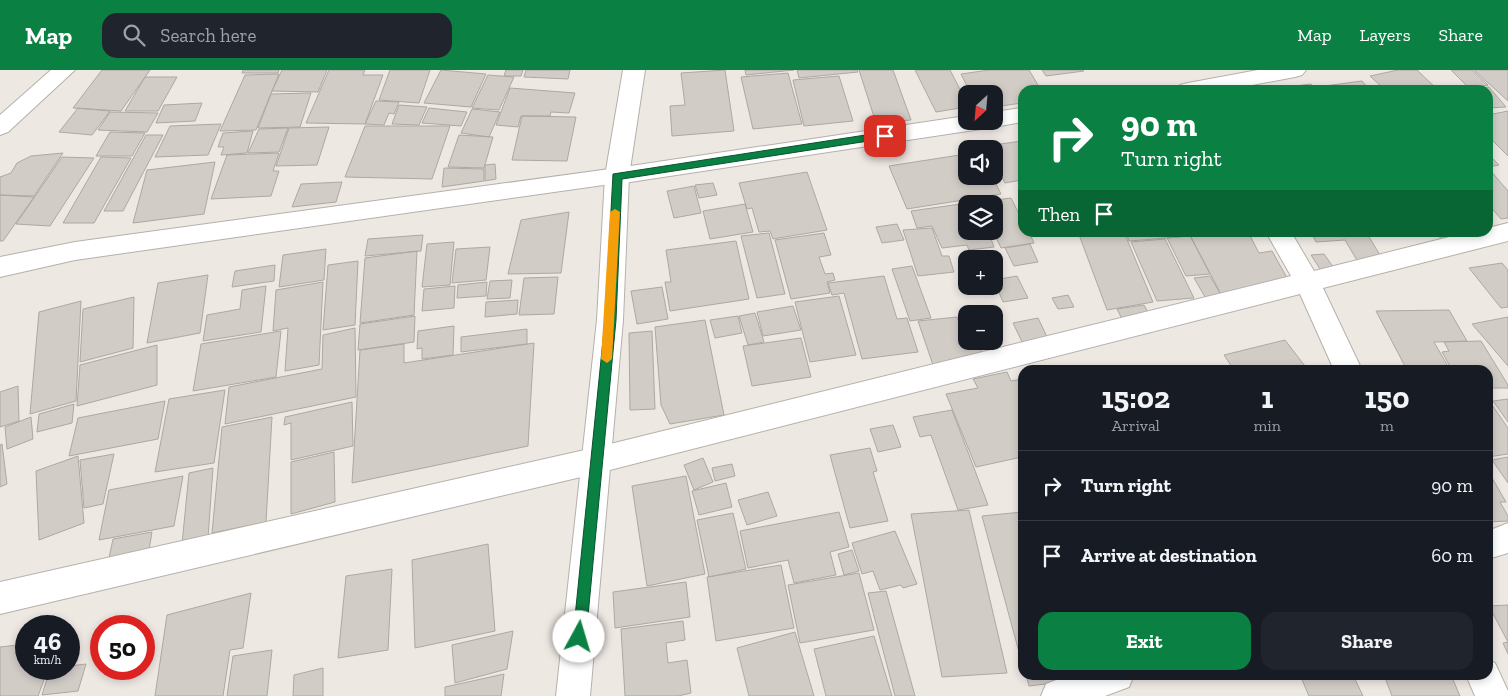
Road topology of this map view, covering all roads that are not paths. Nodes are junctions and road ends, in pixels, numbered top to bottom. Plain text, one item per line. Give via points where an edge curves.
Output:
1 (64, 70) edge
2 (634, 70) edge
3 (1295, 70) edge
4 (1191, 85) edge
5 (1018, 116) edge
6 (1003, 118) edge
7 (958, 124) edge
8 (0, 127) edge
9 (617, 176) junction
10 (1508, 232) edge
11 (1493, 236) edge
12 (1281, 237) edge
13 (1488, 237) edge
14 (0, 267) edge
15 (1308, 283) junction
16 (1346, 365) edge
17 (598, 460) junction
18 (1508, 538) edge
19 (1493, 543) edge
20 (0, 598) edge
21 (1103, 680) edge
22 (1485, 680) edge
23 (573, 696) edge
24 (1058, 696) edge
25 (1493, 696) edge

1 - 8 street
2 - 9 street
3 - 4 street
5 - 6 street
7 - 9 street
9 - 14 street via 85,250
9 - 17 street via 610,320
10 - 11 street
12 - 15 street
13 - 15 street
15 - 16 street
15 - 17 street
17 - 20 street
17 - 23 street
18 - 19 street
21 - 24 street
22 - 25 street

